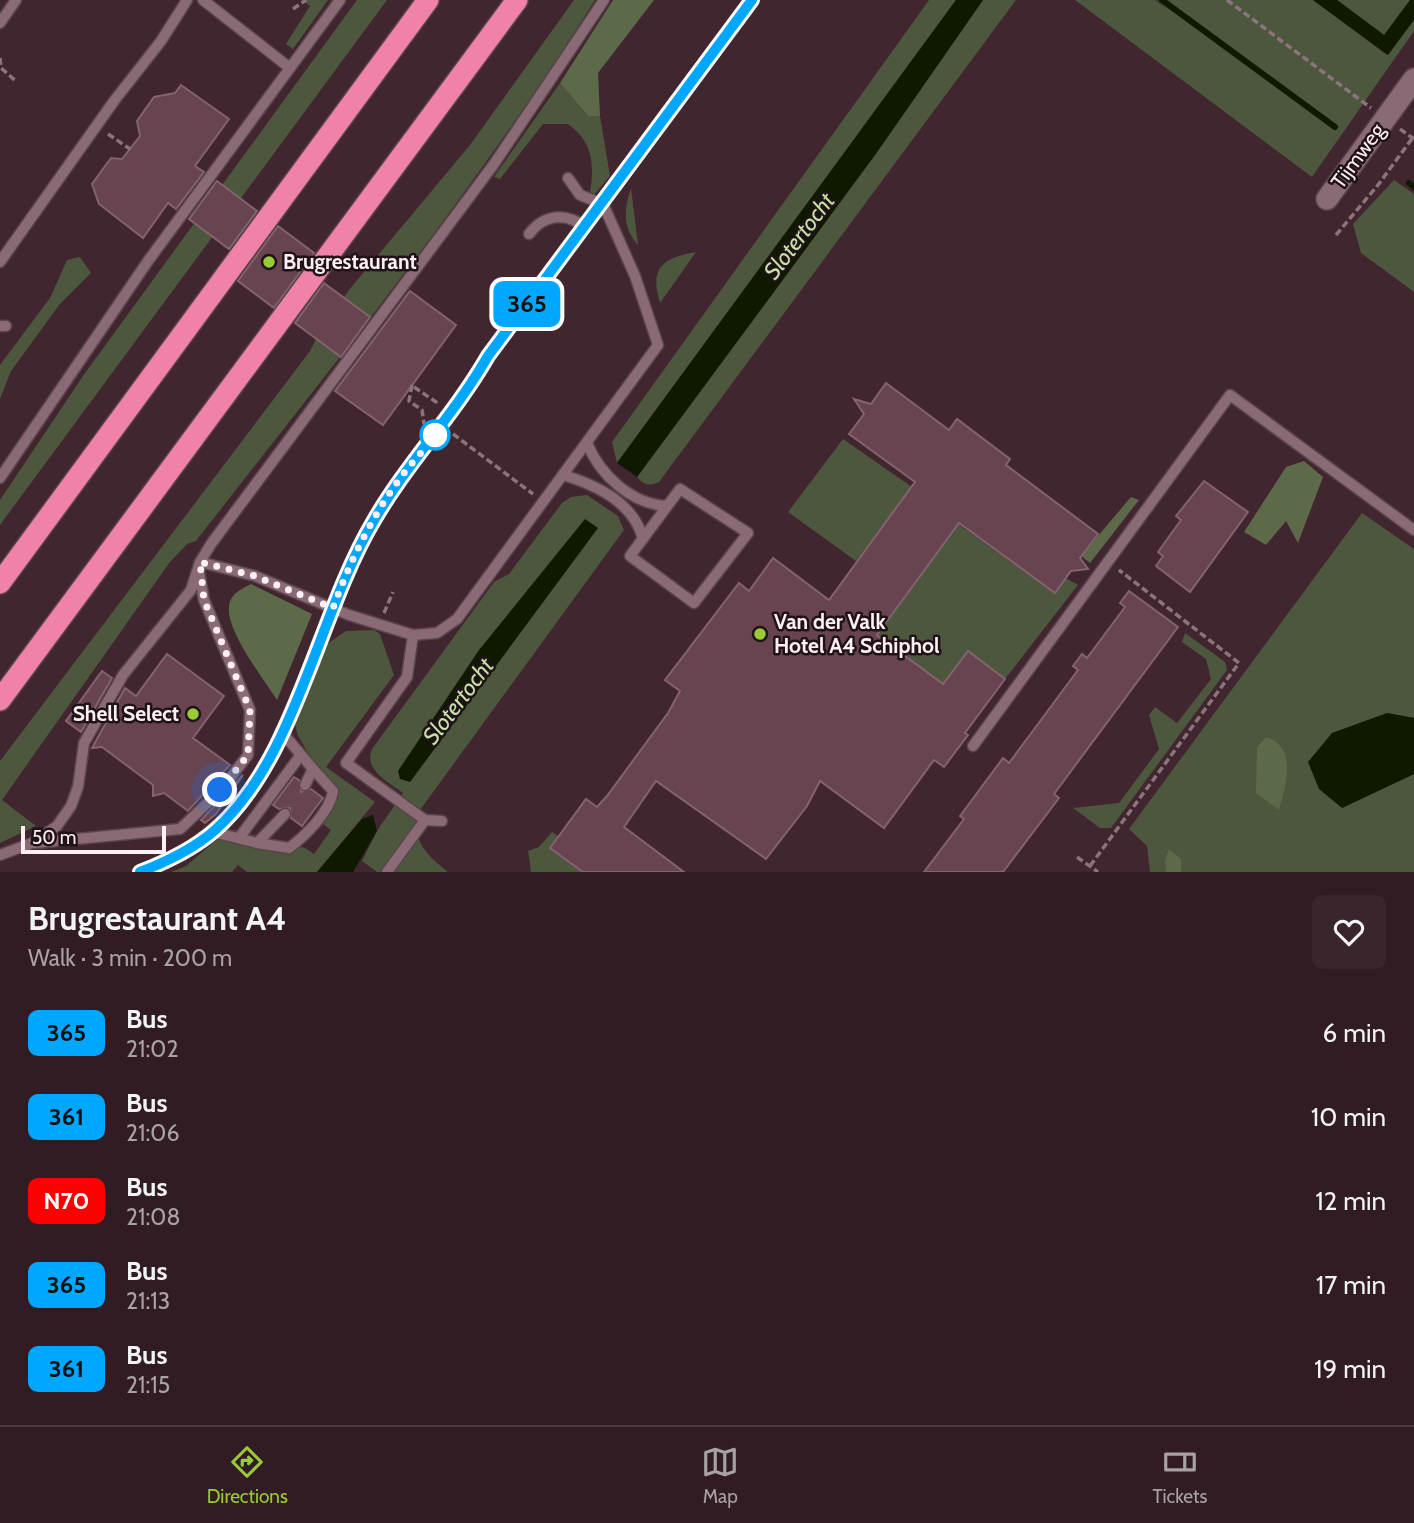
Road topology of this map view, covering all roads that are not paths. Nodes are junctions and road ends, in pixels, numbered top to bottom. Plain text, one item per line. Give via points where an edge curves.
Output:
1 (16, 0) edge
2 (187, 0) edge
3 (203, 0) edge
4 (340, 0) edge
5 (428, 0) edge
6 (517, 0) edge
7 (604, 0) edge
8 (752, 0) edge
9 (0, 23) edge
10 (290, 68) junction
11 (1414, 79) edge
12 (568, 178) dead end
13 (1327, 198) dead end
14 (603, 204) junction
15 (585, 227) junction
16 (529, 234) dead end
17 (0, 262) edge
18 (587, 443) junction
19 (563, 475) junction
20 (0, 478) edge
21 (667, 506) junction
22 (1414, 530) edge
23 (643, 539) junction
24 (200, 567) junction
25 (0, 583) edge
26 (333, 608) junction
27 (413, 635) junction
28 (0, 700) edge
29 (281, 732) junction
30 (973, 746) dead end
31 (300, 756) junction
32 (313, 769) junction
33 (305, 785) dead end
34 (285, 814) dead end
35 (425, 821) junction
36 (442, 821) dead end
37 (213, 832) junction
38 (239, 838) junction
39 (32, 843) junction
40 (257, 843) junction
41 (0, 855) edge
42 (140, 872) edge
43 (387, 872) edge

1 - 9 lane
2 - 17 lane
3 - 10 lane
4 - 10 lane
5 - 25 highway
6 - 28 highway
7 - 24 lane via 494,164 267,466
8 - 14 lane
10 - 20 lane via 148,261
11 - 13 street, Tijmweg
12 - 14 lane via 580,195
14 - 15 lane
14 - 18 lane via 635,276 658,345
15 - 16 lane via 572,217 557,216 538,223
15 - 26 lane via 403,474 347,569
18 - 19 lane
18 - 21 lane via 604,474 642,501
19 - 23 lane via 587,482 634,514
19 - 27 lane via 457,620 437,634
21 - 23 lane
21 - 23 lane via 680,489 748,533 694,603 630,556
22 - 30 lane via 1230,395
24 - 26 lane via 255,576
24 - 39 lane via 191,590 123,675 84,743 71,806 57,826
24 - 39 lane via 204,600 250,710 248,755 180,829
26 - 27 lane
26 - 29 lane
27 - 35 lane via 407,677 346,763
29 - 31 lane
29 - 37 lane via 256,784
31 - 32 lane
31 - 38 lane
32 - 33 lane
32 - 40 lane via 333,791 309,830 289,848
34 - 40 lane
35 - 36 lane
35 - 43 lane
37 - 38 lane
37 - 42 lane via 184,852
38 - 40 lane
39 - 41 lane

